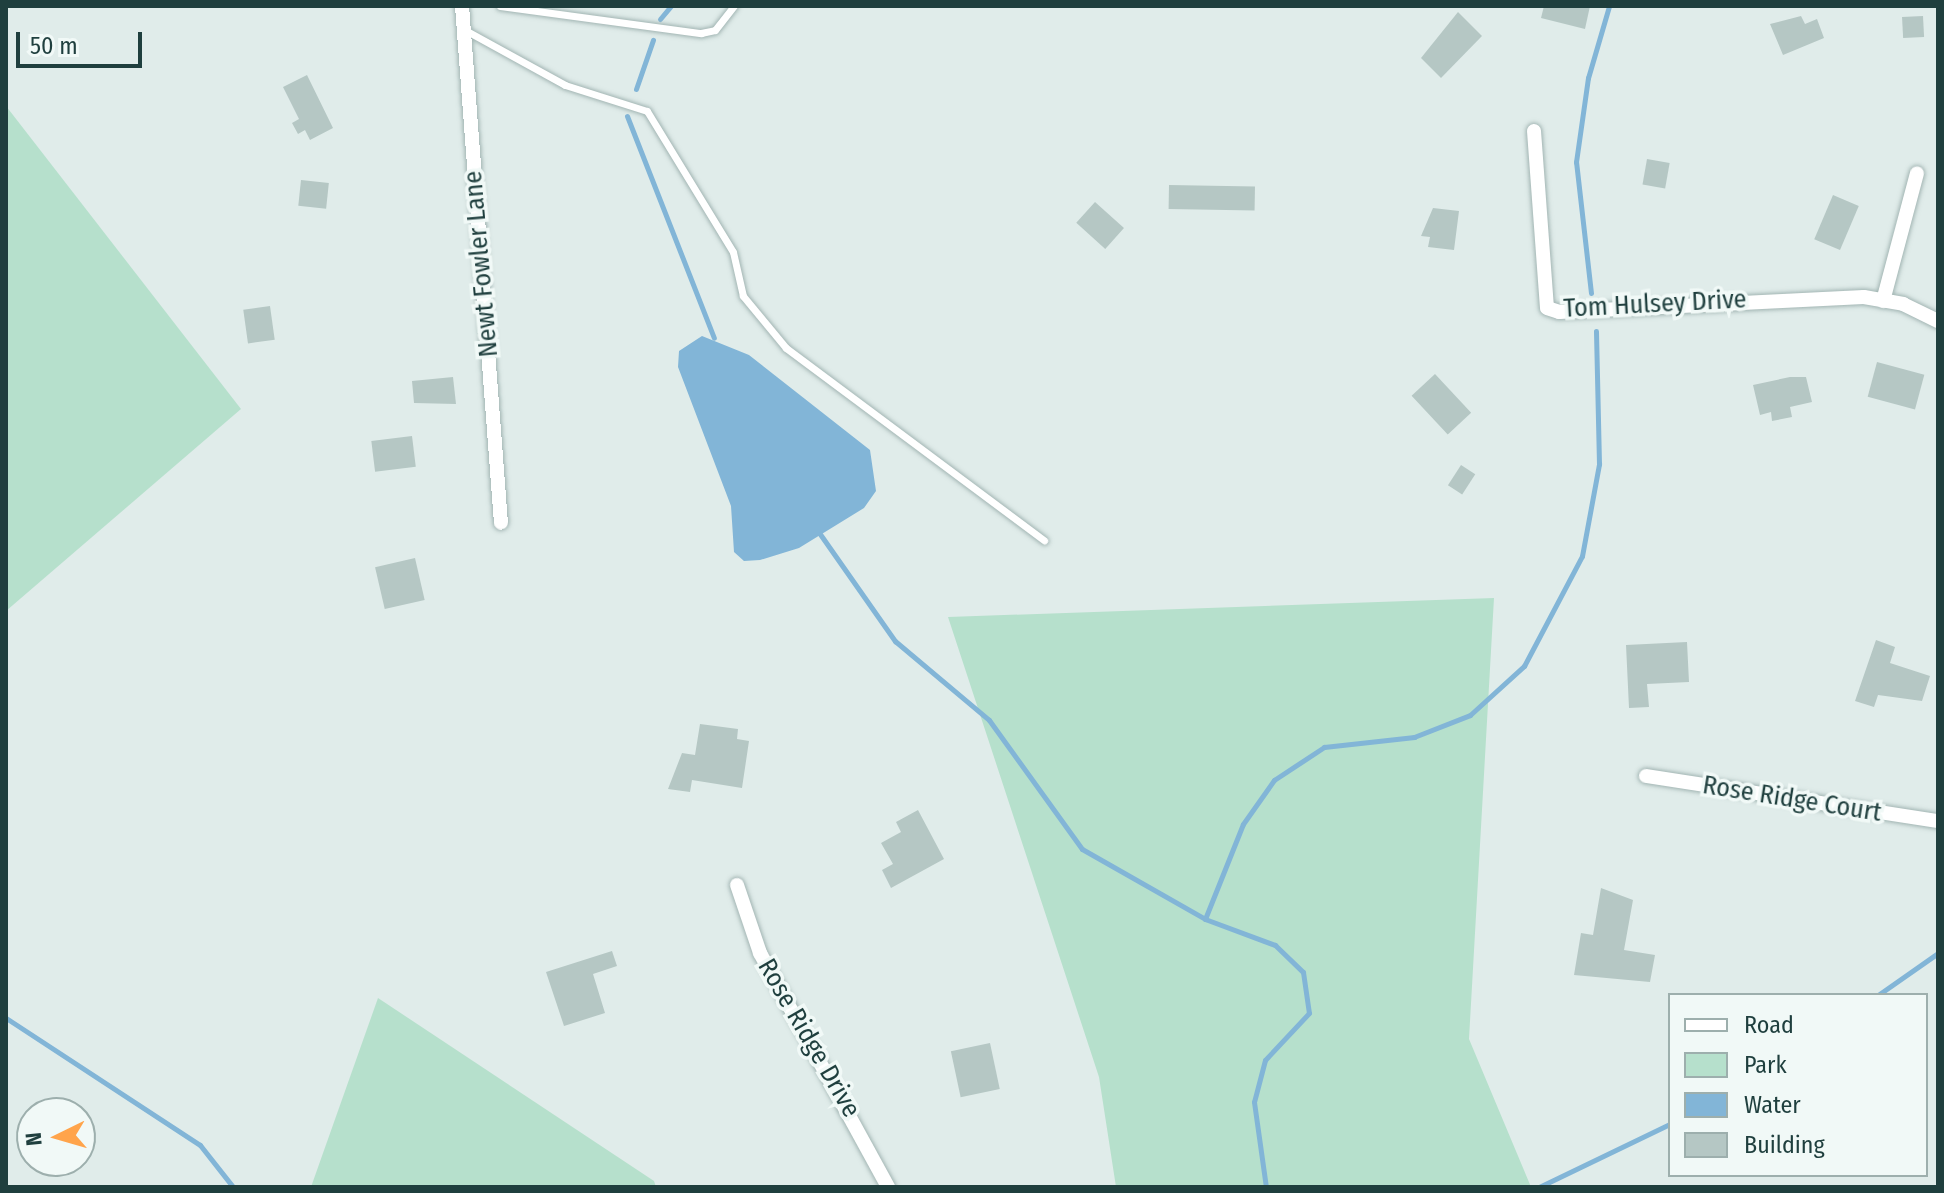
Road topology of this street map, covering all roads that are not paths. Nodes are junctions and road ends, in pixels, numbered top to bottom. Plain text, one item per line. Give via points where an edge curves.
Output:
1 (462, 6) edge
2 (500, 6) edge
3 (734, 6) edge
4 (463, 29) junction
5 (1534, 131) dead end
6 (1917, 173) dead end
7 (1883, 301) junction
8 (1938, 321) edge
9 (501, 523) dead end
10 (1044, 540) dead end
11 (1646, 776) dead end
12 (1938, 821) edge
13 (737, 885) dead end
14 (888, 1187) edge

1 - 4 street, Newt Fowler Lane
2 - 3 lane via 684,33 715,30
4 - 9 street, Newt Fowler Lane
4 - 10 lane via 565,85 647,111 733,252 743,296 786,348
5 - 7 street, Tom Hulsey Drive via 1547,308
6 - 7 street
7 - 8 street, Tom Hulsey Drive
11 - 12 street, Rose Ridge Court
13 - 14 street, Rose Ridge Drive via 760,953

